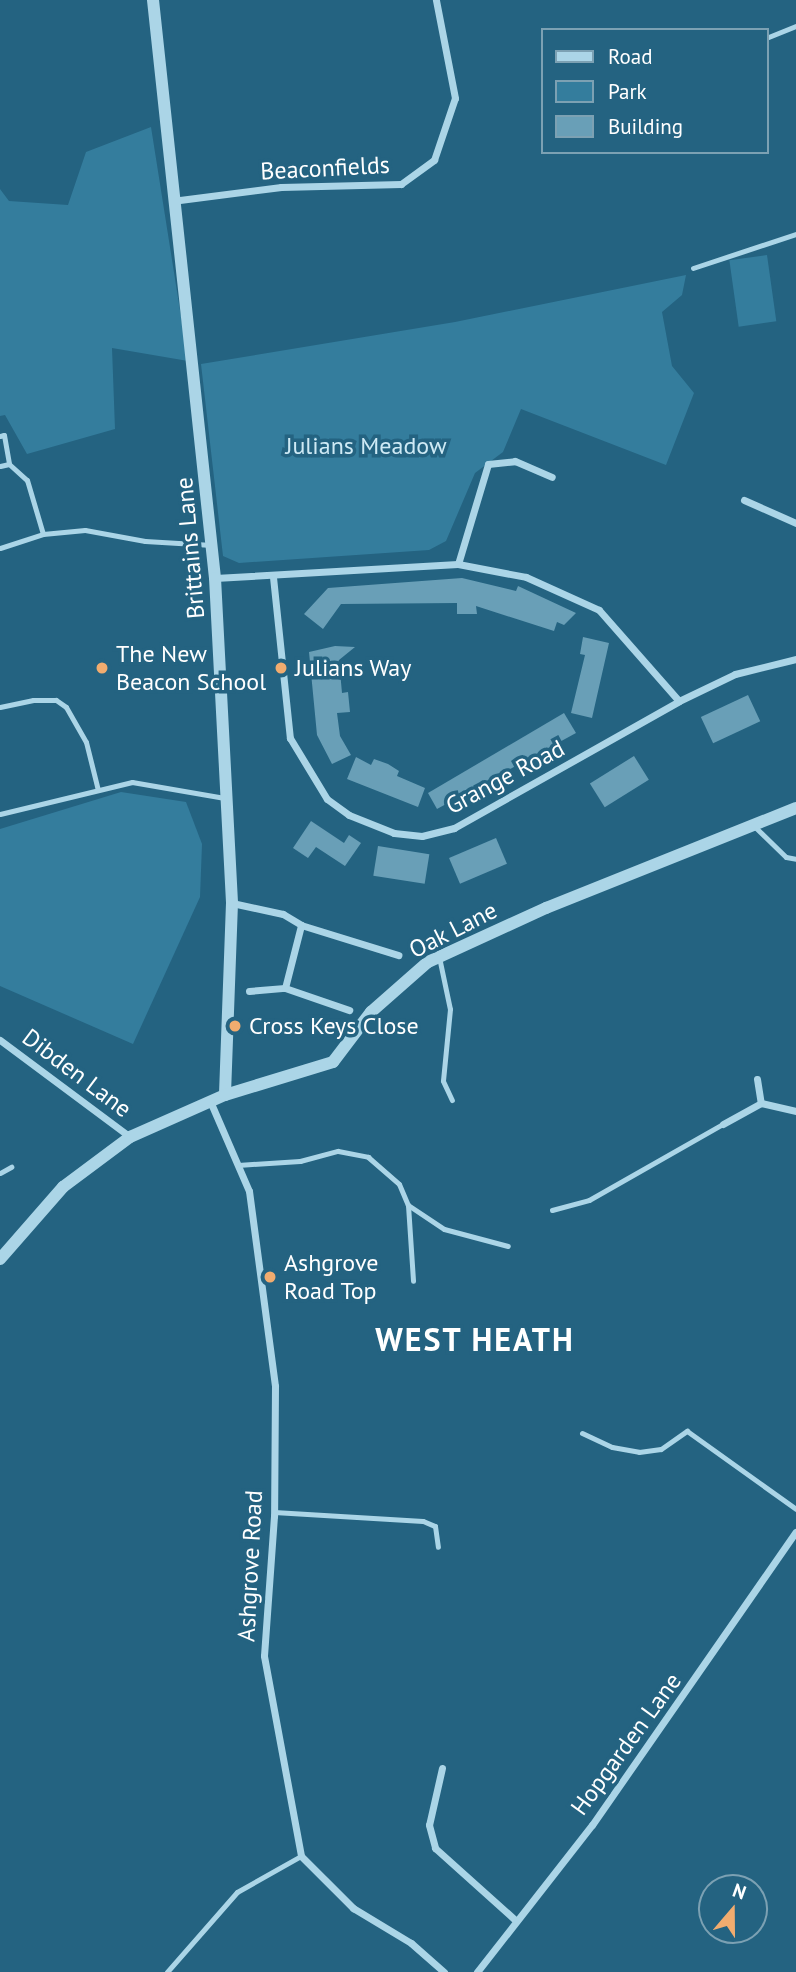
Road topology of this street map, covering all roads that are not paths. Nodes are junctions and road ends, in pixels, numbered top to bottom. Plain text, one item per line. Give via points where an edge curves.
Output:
1 (153, 0) edge
2 (436, 0) edge
3 (796, 26) edge
4 (768, 37) edge
5 (172, 201) junction
6 (796, 234) edge
7 (693, 268) dead end
8 (0, 436) edge
9 (9, 464) junction
10 (0, 466) edge
11 (552, 477) dead end
12 (744, 500) dead end
13 (796, 523) edge
14 (43, 534) junction
15 (212, 545) junction
16 (0, 548) edge
17 (458, 564) junction
18 (273, 577) junction
19 (215, 578) junction
20 (796, 659) edge
21 (679, 701) junction
22 (0, 708) edge
23 (97, 790) junction
24 (229, 798) junction
25 (796, 808) edge
26 (0, 814) edge
27 (754, 824) junction
28 (796, 859) edge
29 (232, 903) junction
30 (301, 926) junction
31 (398, 955) dead end
32 (439, 957) junction
33 (285, 988) junction
34 (249, 991) dead end
35 (349, 1010) dead end
36 (0, 1040) edge
37 (757, 1079) dead end
38 (225, 1095) junction
39 (210, 1100) junction
40 (452, 1100) dead end
41 (761, 1103) junction
42 (796, 1111) edge
43 (723, 1124) joint
44 (130, 1137) junction
45 (238, 1165) junction
46 (11, 1167) dead end
47 (0, 1173) edge
48 (408, 1205) junction
49 (552, 1210) dead end
50 (508, 1246) dead end
51 (0, 1259) edge
52 (413, 1281) dead end
53 (582, 1433) dead end
54 (796, 1509) edge
55 (274, 1511) junction
56 (796, 1532) edge
57 (438, 1547) dead end
58 (442, 1768) dead end
59 (301, 1856) junction
60 (514, 1919) junction
61 (167, 1972) edge
62 (444, 1972) edge
63 (477, 1972) edge

1 - 5 street, Brittains Lane
2 - 5 street, Beaconfields via 454,99 434,160 401,184 281,187
3 - 4 lane
5 - 15 street, Brittains Lane via 194,358
6 - 7 lane
8 - 9 lane via 4,435
9 - 10 lane
9 - 14 lane via 27,480
11 - 17 street via 515,461 488,464
12 - 13 street
14 - 15 lane via 85,530 145,541
14 - 16 lane
15 - 19 street, Brittains Lane
17 - 18 street
17 - 21 street via 526,577 599,610
18 - 19 street
18 - 21 street, Grange Road via 290,738 327,799 349,815 394,833 422,836 454,828
19 - 24 street, Brittains Lane
20 - 21 street, Grange Road via 734,674
22 - 23 lane via 33,700 56,700 66,707 86,742
23 - 24 lane via 132,782
23 - 26 lane
24 - 29 street, Brittains Lane
25 - 27 street, Oak Lane
27 - 28 lane via 786,857
27 - 32 street, Oak Lane via 546,908
29 - 30 street via 283,914
29 - 38 street, Brittains Lane
30 - 31 street
30 - 33 street
32 - 38 street, Oak Lane via 401,983 333,1062
32 - 40 lane via 450,1009 443,1081
33 - 34 street
33 - 35 street
36 - 44 street, Dibden Lane
37 - 41 street
38 - 39 street, Oak Lane
39 - 44 street, Oak Lane
39 - 45 street, Ashgrove Road
41 - 42 street
41 - 43 street
43 - 49 lane via 589,1200
44 - 51 street, Oak Lane via 63,1187
45 - 48 lane via 299,1161 338,1151 368,1157 399,1184
45 - 55 street, Ashgrove Road via 249,1191 275,1387
46 - 47 lane
48 - 50 lane via 444,1229
48 - 52 lane
53 - 54 lane via 612,1447 639,1452 662,1449 687,1431
55 - 57 lane via 423,1521 435,1526
55 - 59 street, Ashgrove Road via 264,1656
56 - 60 street, Hopgarden Lane via 592,1825
58 - 60 street via 429,1825 435,1848
59 - 61 lane via 237,1892
59 - 62 street via 353,1908 411,1943
60 - 63 street, Hopgarden Lane

